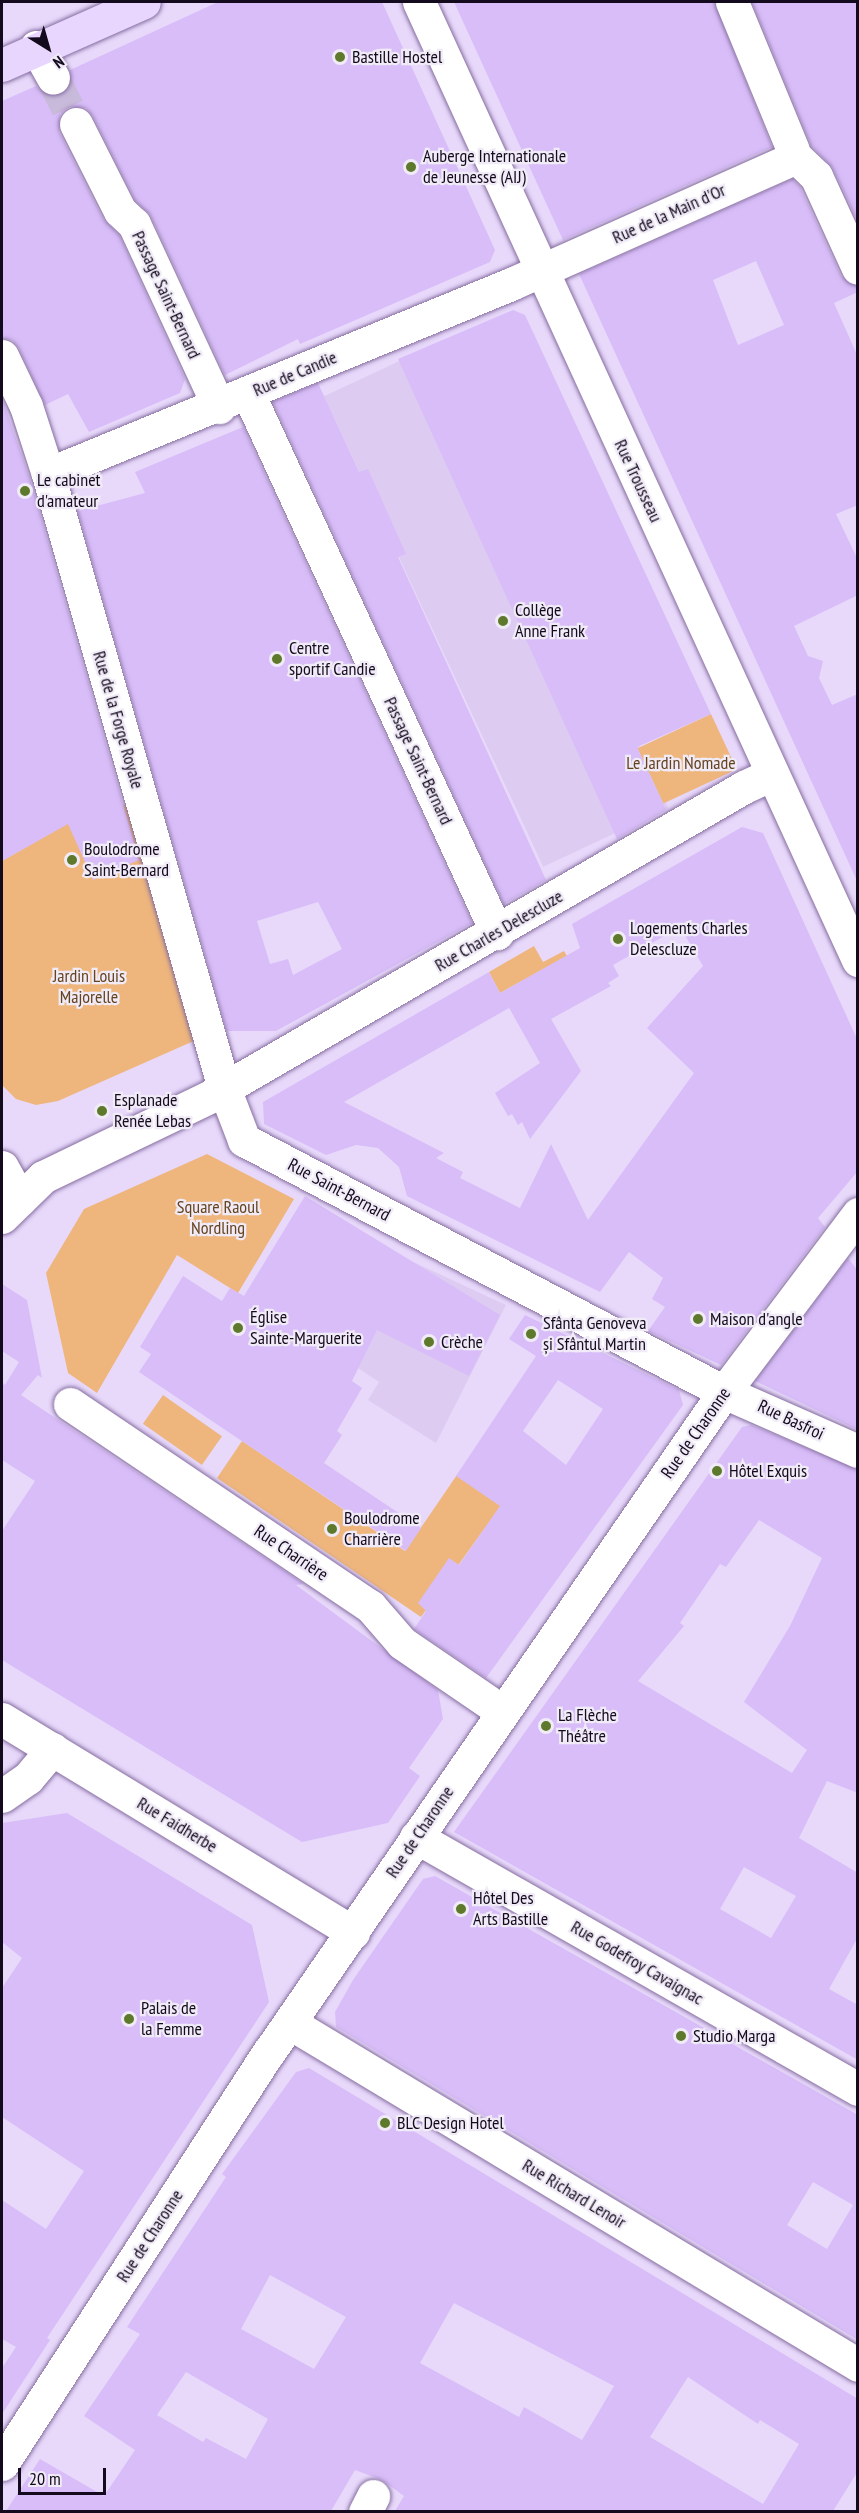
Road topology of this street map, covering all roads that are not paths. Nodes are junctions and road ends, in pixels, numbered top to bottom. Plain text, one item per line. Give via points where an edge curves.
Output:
1 (144, 2) edge
2 (418, 2) edge
3 (732, 2) edge
4 (98, 12) edge
5 (36, 47) junction
6 (2, 65) edge
7 (53, 78) tunnel mouth
8 (76, 124) tunnel mouth
9 (794, 153) junction
10 (858, 268) edge
11 (541, 271) junction
12 (2, 356) edge
13 (248, 393) junction
14 (219, 407) junction
15 (48, 474) junction
16 (772, 774) junction
17 (497, 933) junction
18 (858, 960) edge
19 (224, 1088) junction
20 (2, 1167) edge
21 (11, 1208) edge
22 (858, 1214) edge
23 (724, 1392) junction
24 (70, 1404) dead end
25 (858, 1451) edge
26 (503, 1712) junction
27 (2, 1719) edge
28 (52, 1749) junction
29 (2, 1796) edge
30 (416, 1838) junction
31 (353, 1932) junction
32 (290, 2023) junction
33 (858, 2089) edge
34 (858, 2366) edge
35 (2, 2464) edge

1 - 4 main road
2 - 11 street, Rue Trousseau
3 - 9 street
4 - 5 main road
5 - 6 main road
5 - 7 street
8 - 14 street, Passage Saint-Bernard via 120,211 134,224
9 - 10 street via 816,176
9 - 11 street, Rue de la Main d'Or
11 - 13 street, Rue de Candie
11 - 16 street, Rue Trousseau
12 - 15 street, Rue de la Forge Royale via 26,406
13 - 14 street, Rue de Candie
13 - 17 street, Passage Saint-Bernard
14 - 15 street, Rue de Candie
15 - 19 street, Rue de la Forge Royale
16 - 17 street, Rue Charles Delescluze
16 - 18 street, Rue Trousseau
17 - 19 street, Rue Charles Delescluze
19 - 21 street via 53,1172
19 - 23 street, Rue Saint-Bernard via 244,1140
20 - 21 street
22 - 23 street, Rue de Charonne
23 - 25 street, Rue Basfroi
23 - 26 street, Rue de Charonne
24 - 26 street, Rue Charrière via 370,1606 402,1643
26 - 30 street, Rue de Charonne
27 - 28 street, Rue Faidherbe
28 - 29 street via 28,1778
28 - 31 street, Rue Faidherbe
30 - 31 street, Rue de Charonne
30 - 33 street, Rue Godefroy Cavaignac
31 - 32 street, Rue de Charonne
32 - 34 street, Rue Richard Lenoir
32 - 35 street, Rue de Charonne

